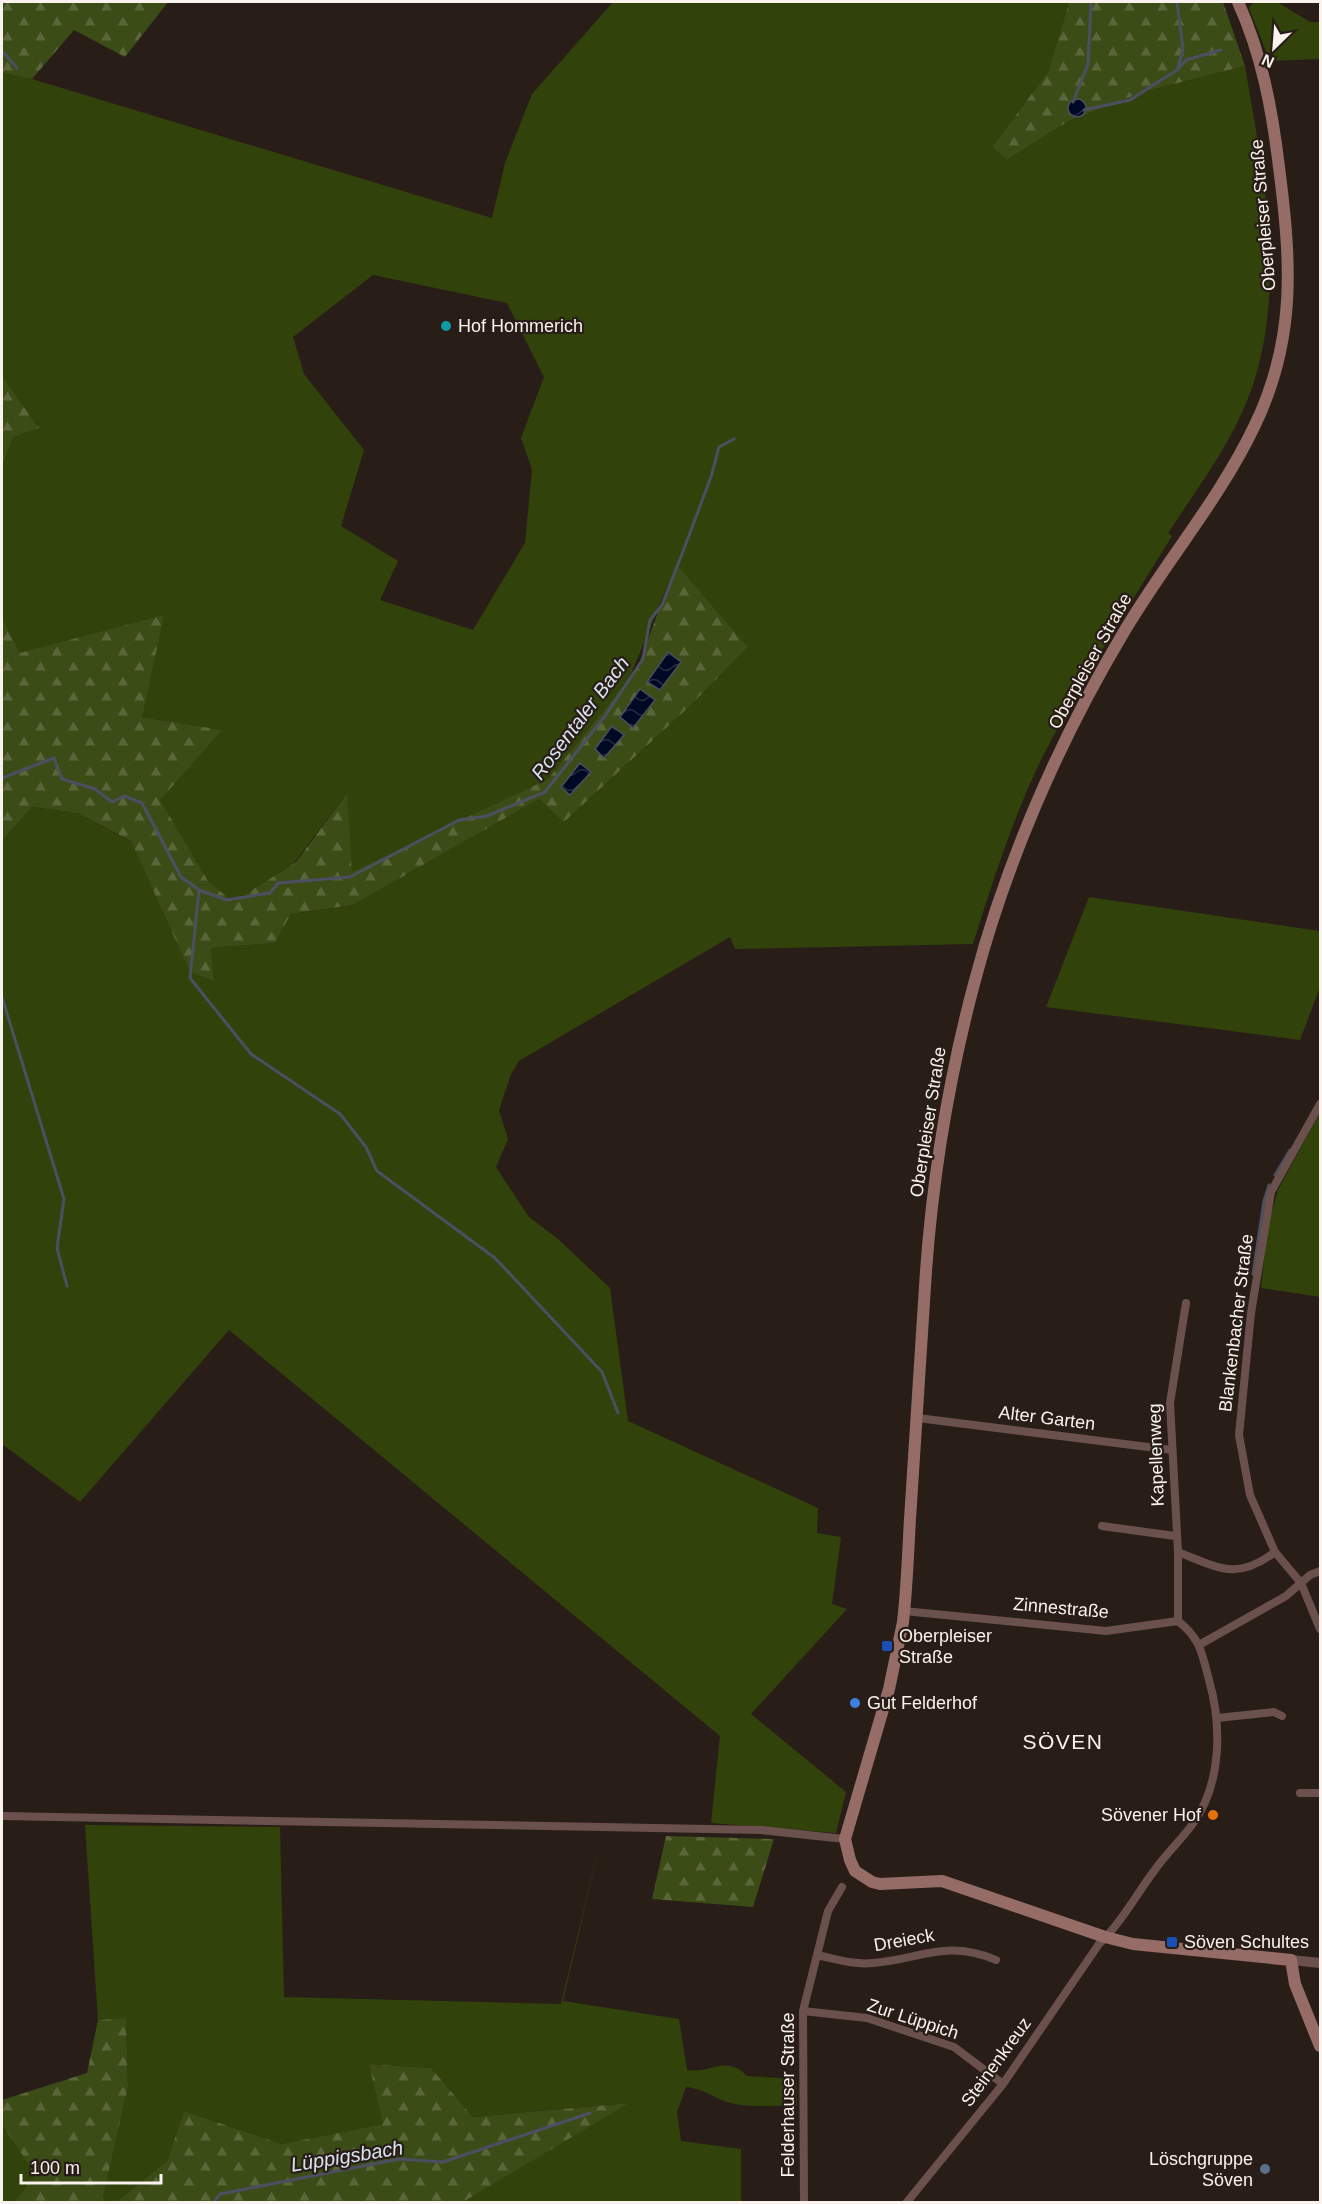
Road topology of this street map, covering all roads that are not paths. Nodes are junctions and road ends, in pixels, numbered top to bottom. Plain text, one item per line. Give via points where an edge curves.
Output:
1 (1238, 2) edge
2 (1320, 1104) edge
3 (1186, 1303) dead end
4 (918, 1418) junction
5 (1172, 1450) junction
6 (1102, 1526) dead end
7 (1175, 1536) junction
8 (1178, 1552) junction
9 (1275, 1552) junction
10 (1320, 1572) edge
11 (1301, 1583) junction
12 (904, 1611) junction
13 (1178, 1621) junction
14 (1320, 1629) edge
15 (1199, 1645) junction
16 (1282, 1716) dead end
17 (1217, 1718) junction
18 (1300, 1793) dead end
19 (1320, 1793) edge
20 (2, 1816) edge
21 (845, 1839) junction
22 (842, 1887) dead end
23 (1106, 1937) junction
24 (817, 1955) junction
25 (996, 1960) dead end
26 (1291, 1960) junction
27 (1320, 1963) edge
28 (802, 2011) junction
29 (1320, 2046) edge
30 (1003, 2084) junction
31 (804, 2202) edge
32 (907, 2202) edge

1 - 4 main road, Oberpleiser Straße via 1259,55 1273,119 1290,267 1285,328 1276,369 1255,426 1120,638 1067,739 1005,882 972,989 941,1142 926,1270
2 - 9 street, Blankenbacher Straße via 1271,1192 1251,1312 1239,1435 1250,1495
3 - 5 street, Kapellenweg via 1170,1402
4 - 5 street, Alter Garten
4 - 12 main road, Oberpleiser Straße
5 - 7 street, Kapellenweg
6 - 7 street, Kapellenweg
7 - 8 street, Kapellenweg
8 - 9 street via 1232,1571 1249,1569
8 - 13 street, Kapellenweg
9 - 11 street, Blankenbacher Straße
10 - 11 street
11 - 14 street, Blankenbacher Straße
11 - 15 street via 1286,1596
12 - 13 street, Zinnestraße via 1106,1631
12 - 21 main road, Oberpleiser Straße via 889,1689
13 - 15 street via 1191,1631
15 - 17 street
16 - 17 street via 1274,1712
17 - 23 street via 1216,1756 1205,1802 1192,1825
18 - 19 street
20 - 21 street via 761,1830
21 - 23 main road via 855,1870 872,1882 942,1881
22 - 24 street, Felderhauser Straße via 828,1911
23 - 26 main road via 1133,1944
23 - 30 street, Steinenkreuz
24 - 25 street, Dreieck via 874,1963 946,1949 979,1953
24 - 28 street, Felderhauser Straße
26 - 27 street
26 - 29 main road via 1295,1984
28 - 30 street, Zur Lüppich via 867,2018 954,2047
28 - 31 street, Felderhauser Straße
30 - 32 street, Steinenkreuz

